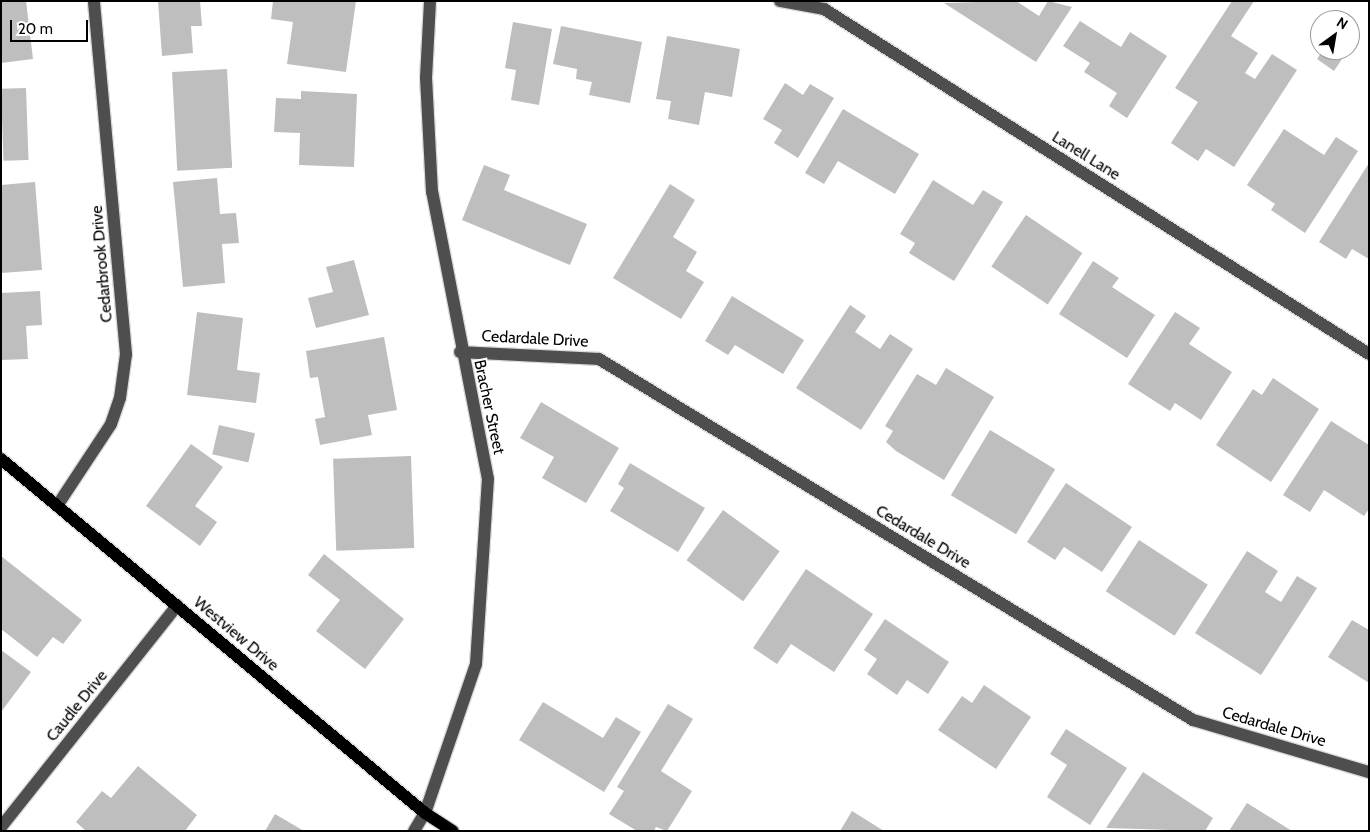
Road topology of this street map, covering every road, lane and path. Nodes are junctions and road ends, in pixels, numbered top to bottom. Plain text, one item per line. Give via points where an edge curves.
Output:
1 (94, 1) edge
2 (430, 1) edge
3 (780, 1) edge
4 (460, 352) junction
5 (1369, 354) edge
6 (1, 459) edge
7 (57, 506) junction
8 (177, 606) junction
9 (1369, 772) edge
10 (425, 813) junction
11 (1, 827) edge
12 (414, 831) edge
13 (452, 831) edge

1 - 7 street, Cedarbrook Drive via 126,354 120,398 111,424
2 - 4 street, Bracher Street via 426,78 432,192
3 - 5 street, Lanell Lane via 824,9
4 - 9 street, Cedardale Drive via 599,359 1193,720
4 - 10 street, Bracher Street via 488,479 476,664
6 - 7 main road, Westview Drive
7 - 8 main road, Westview Drive
8 - 10 main road, Westview Drive
8 - 11 street, Caudle Drive
10 - 12 street, Bracher Street
10 - 13 main road, Westview Drive

